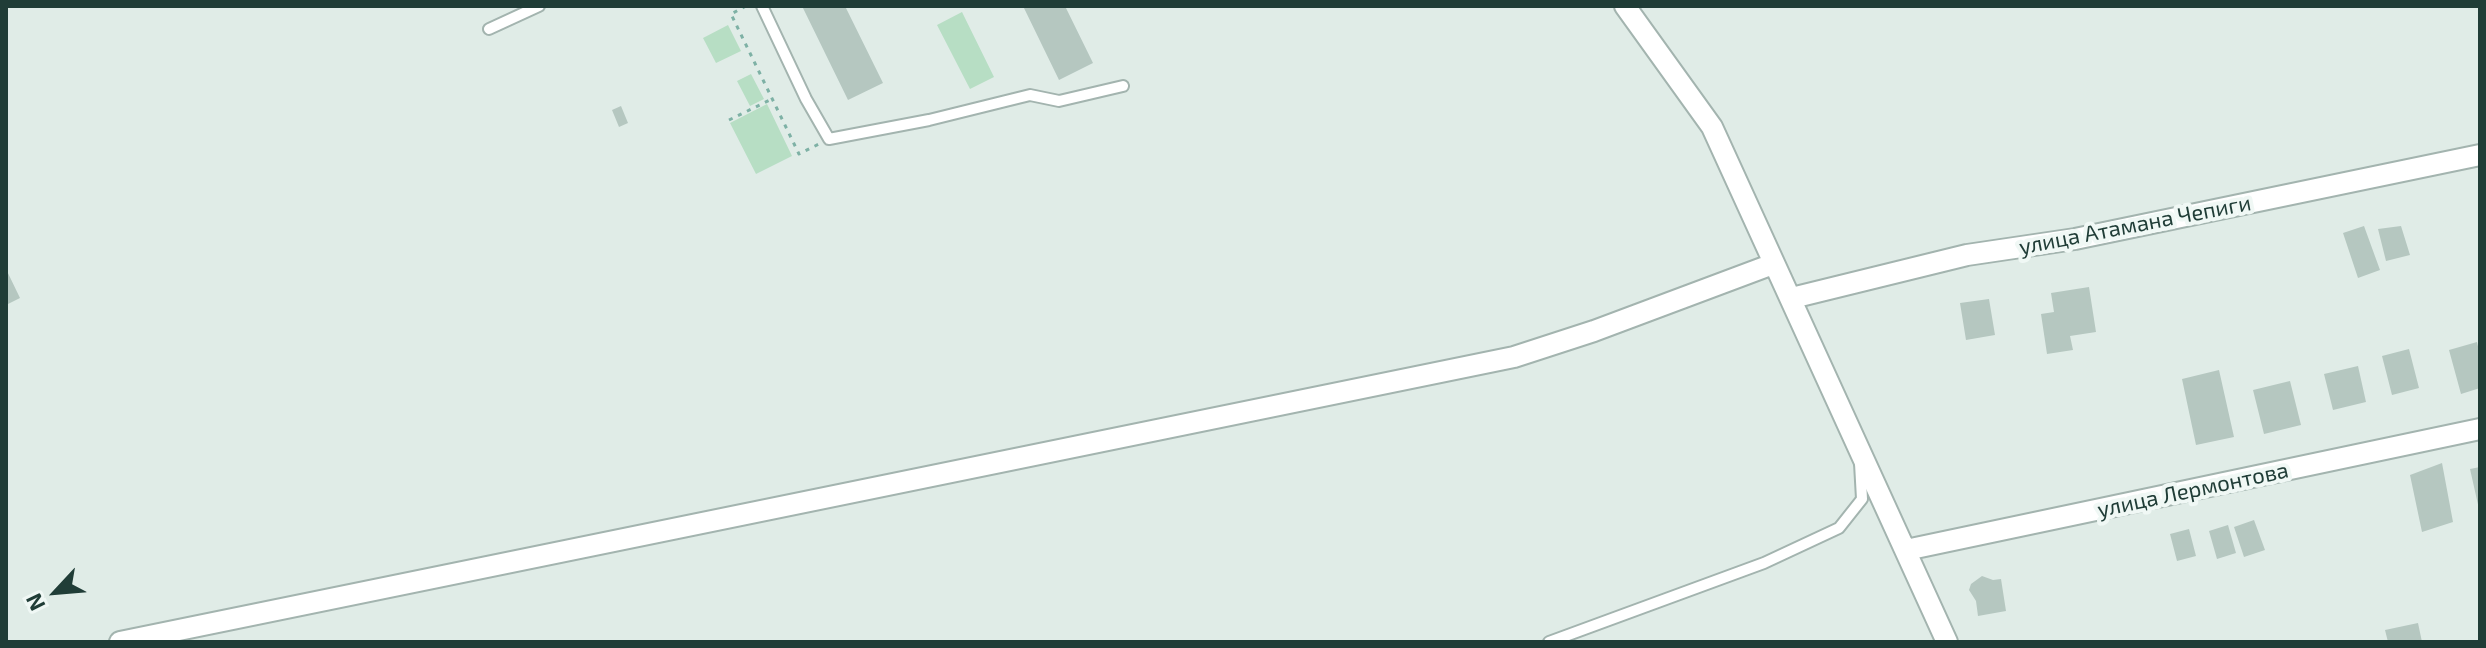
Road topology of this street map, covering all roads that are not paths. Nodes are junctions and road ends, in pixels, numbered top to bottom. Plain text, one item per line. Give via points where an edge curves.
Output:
1 (539, 6) edge
2 (762, 6) edge
3 (1625, 6) edge
4 (489, 29) dead end
5 (1123, 86) dead end
6 (2480, 155) edge
7 (1773, 264) junction
8 (1792, 298) junction
9 (2480, 429) edge
10 (1859, 449) junction
11 (1906, 550) junction
12 (120, 642) edge
13 (1549, 642) edge
14 (1947, 642) edge

1 - 4 lane
2 - 5 lane via 829,139 1030,95 1059,101
3 - 7 street via 1712,127
6 - 8 street, улица Атамана Чепиги via 2075,239 1967,255
7 - 8 street
7 - 12 street via 1514,357
8 - 10 street
9 - 11 street, улица Лермонтова
10 - 11 street
10 - 13 lane via 1862,499 1839,528 1764,563
11 - 14 street

